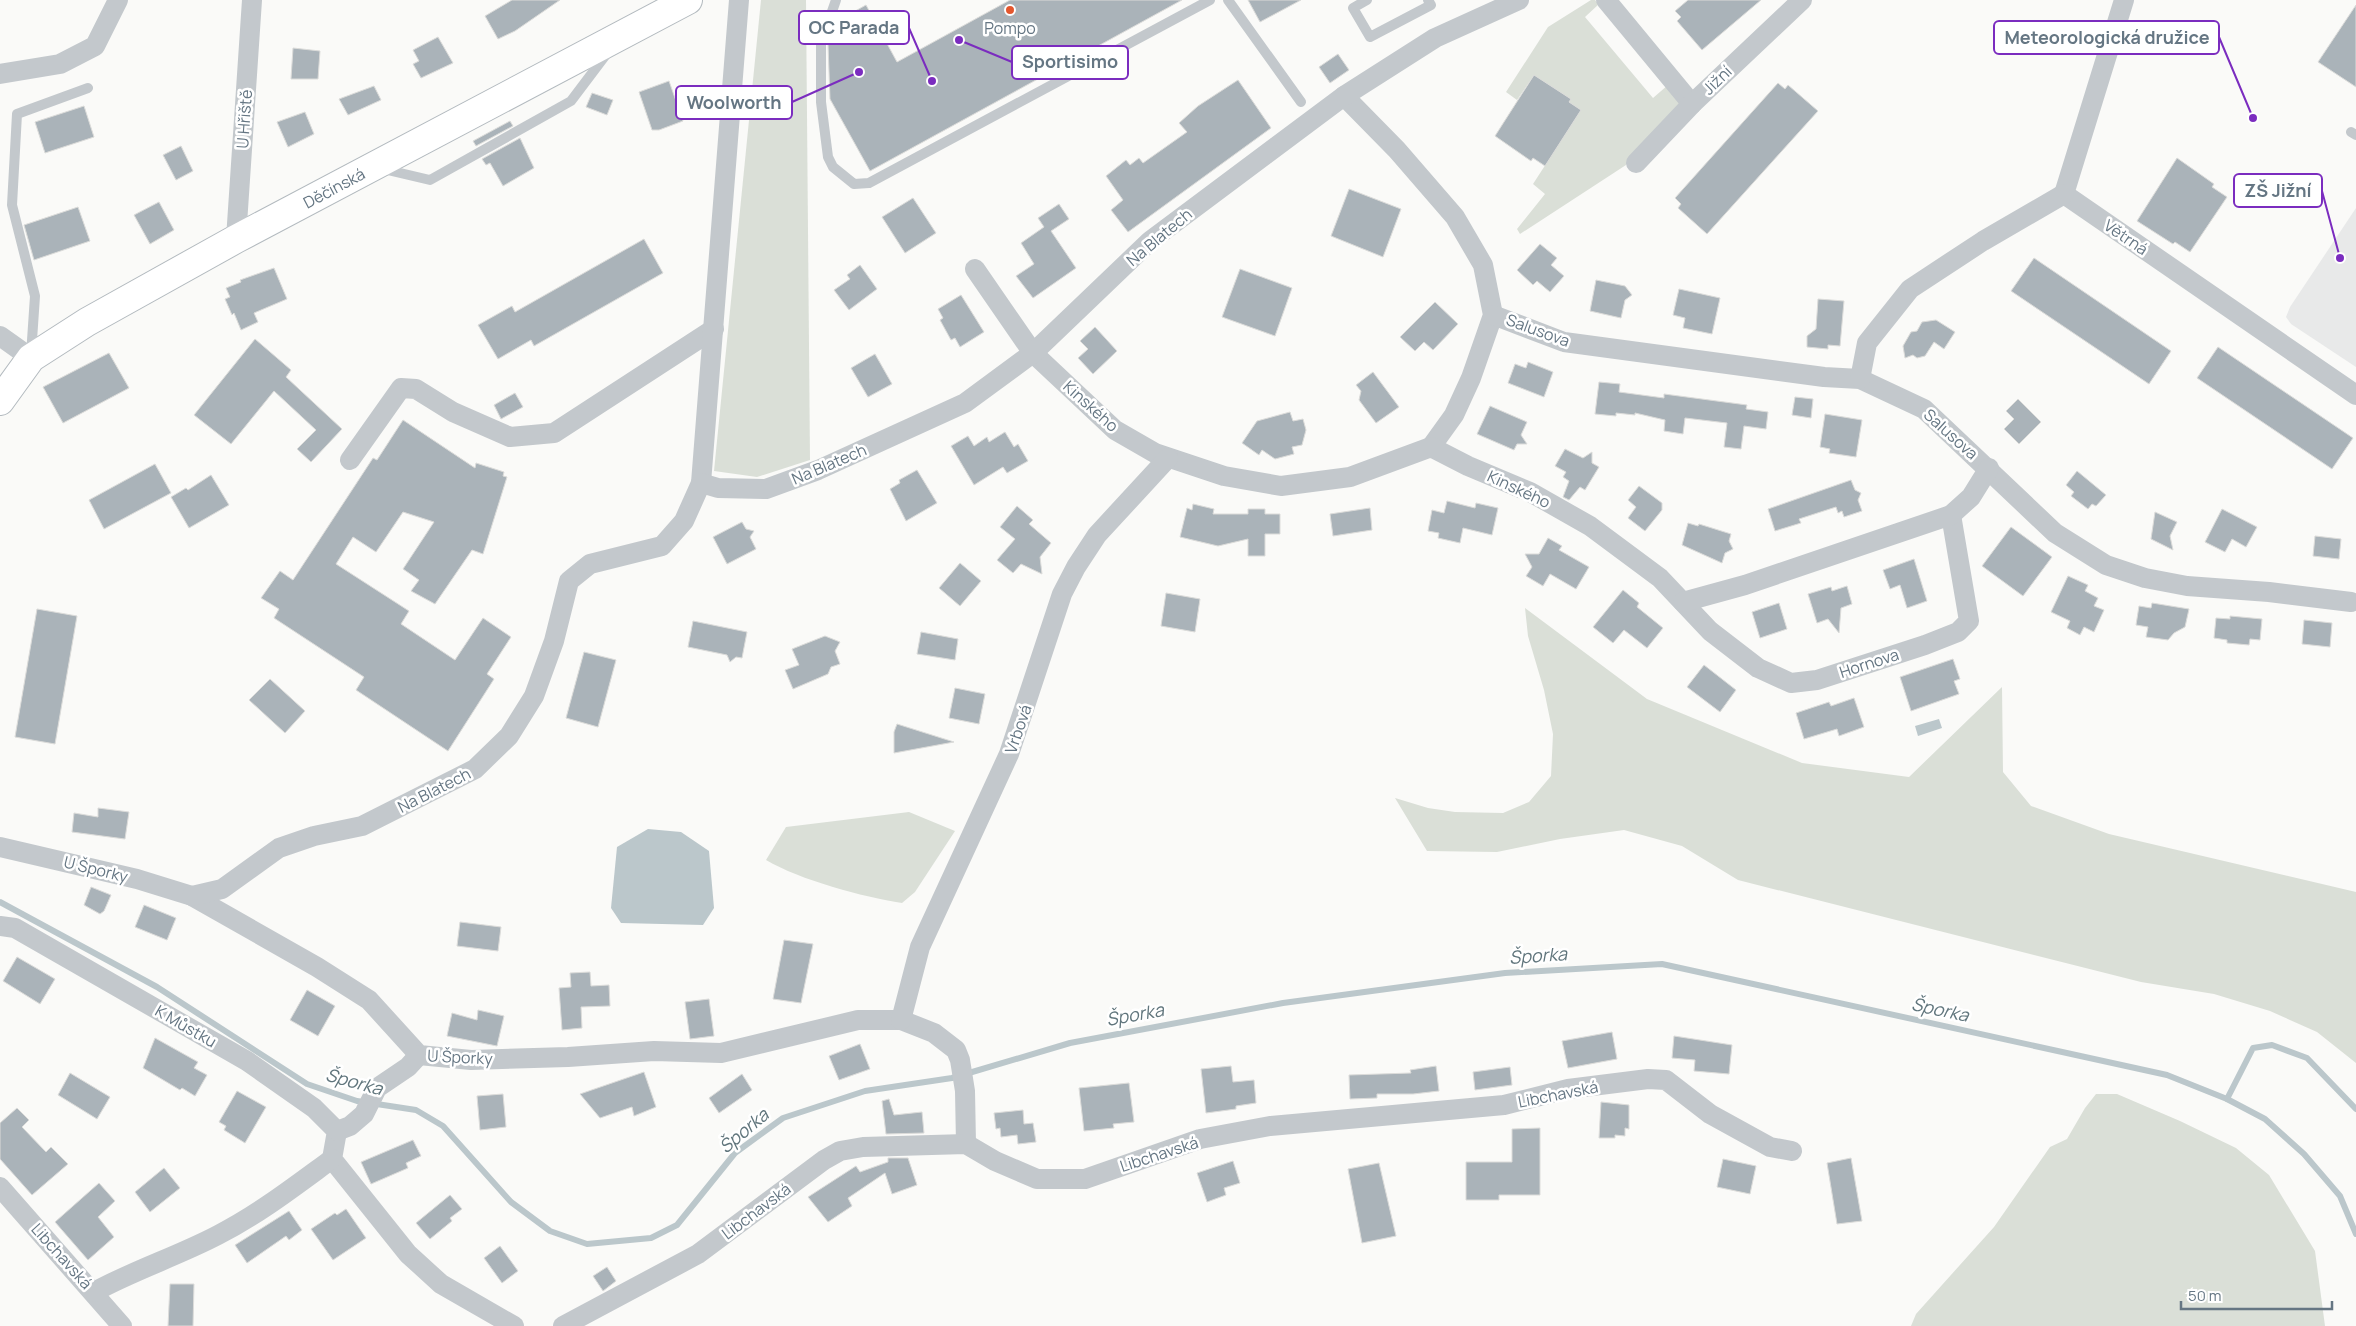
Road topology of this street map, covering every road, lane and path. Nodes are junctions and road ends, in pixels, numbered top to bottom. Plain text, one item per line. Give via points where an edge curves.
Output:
1 (118, 0) edge
2 (252, 0) edge
3 (688, 0) edge
4 (739, 0) edge
5 (836, 0) edge
6 (1210, 0) edge
7 (1228, 0) edge
8 (1367, 0) edge
9 (1428, 0) edge
10 (1606, 0) edge
11 (1802, 0) edge
12 (2124, 0) edge
13 (1510, 2) edge
14 (618, 38) junction
15 (0, 74) edge
16 (88, 88) dead end
17 (1344, 96) junction
18 (1301, 102) dead end
19 (1692, 104) junction
20 (1636, 163) dead end
21 (374, 167) junction
22 (2064, 194) junction
23 (236, 239) junction
24 (975, 269) dead end
25 (1493, 315) junction
26 (714, 329) junction
27 (0, 336) edge
28 (1033, 354) junction
29 (31, 358) junction
30 (1860, 379) junction
31 (2356, 395) edge
32 (0, 400) edge
33 (1431, 447) junction
34 (1168, 458) junction
35 (350, 460) dead end
36 (1989, 468) junction
37 (709, 486) junction
38 (1951, 515) junction
39 (1683, 602) junction
40 (2351, 602) dead end
41 (0, 846) edge
42 (192, 896) junction
43 (0, 926) edge
44 (900, 1020) junction
45 (419, 1055) junction
46 (337, 1131) junction
47 (966, 1144) junction
48 (1792, 1151) dead end
49 (332, 1159) junction
50 (0, 1187) edge
51 (94, 1292) junction
52 (122, 1326) edge
53 (514, 1326) edge
54 (563, 1326) edge

1 - 15 street via 96,46 60,64
2 - 23 street, U Hřiště
3 - 14 main road, Děčínská
4 - 26 street
5 - 6 lane via 821,44 822,102 828,157 833,167 854,184 869,183
7 - 18 lane
8 - 9 lane via 1353,8 1370,37 1431,5
10 - 19 street
11 - 19 street, Jižní
12 - 22 street
13 - 17 street, Na Blatech via 1435,38
14 - 21 main road, Děčínská
14 - 21 lane via 571,102 430,180
16 - 29 lane via 17,114 12,205 36,296
17 - 25 street, Salusova via 1397,150 1455,217 1484,264
17 - 28 street, Na Blatech via 1150,241
19 - 20 street, Jižní
21 - 23 main road, Děčínská
22 - 30 street via 1983,241 1910,289 1868,343
22 - 31 street, Větrná
23 - 29 main road, Děčínská via 87,322
24 - 28 street, Kinského
25 - 30 street, Salusova via 1564,342
25 - 33 street, Salusova via 1472,378 1454,415
26 - 35 street via 554,433 510,437 453,412 416,389 401,388
26 - 37 street
27 - 29 street
28 - 34 street, Kinského via 1115,430
28 - 37 street, Na Blatech via 965,403 818,470 766,489
29 - 32 main road, Děčínská
30 - 36 street, Salusova via 1924,409
33 - 34 street, Kinského via 1350,477 1281,486 1224,476
33 - 39 street, Kinského via 1530,492 1590,526 1660,578
34 - 44 street, Vrbová via 1097,535 1062,594 1009,754 920,947
36 - 38 street via 1971,497
36 - 40 street, Salusova via 2056,533 2106,565 2145,578 2187,586
37 - 42 street, Na Blatech via 662,546 590,564 569,581 554,641 534,696 509,736 475,769 362,826 314,836 279,848 222,889
38 - 39 street
38 - 39 street, Hornova via 1969,621 1958,632 1817,680 1791,683 1758,668 1710,631
41 - 42 street, U Šporky via 137,879
42 - 45 street, U Šporky via 369,1000
43 - 46 street, K Můstku via 15,928 247,1061 314,1108
44 - 45 street, U Šporky via 858,1020 721,1053 654,1051 471,1060
44 - 47 street, U Šporky via 934,1033 956,1050 965,1091
45 - 46 street via 408,1067 377,1088 364,1114 350,1126
46 - 49 street
47 - 48 street, Libchavská via 1037,1179 1085,1179 1200,1139 1270,1126 1504,1104 1568,1089 1648,1079 1666,1080 1710,1114 1770,1147
47 - 54 street, Libchavská via 863,1147 840,1151 698,1254
49 - 51 street via 280,1197 218,1235
49 - 53 street via 415,1260 440,1284
50 - 51 street, Libchavská
51 - 52 street, Libchavská

